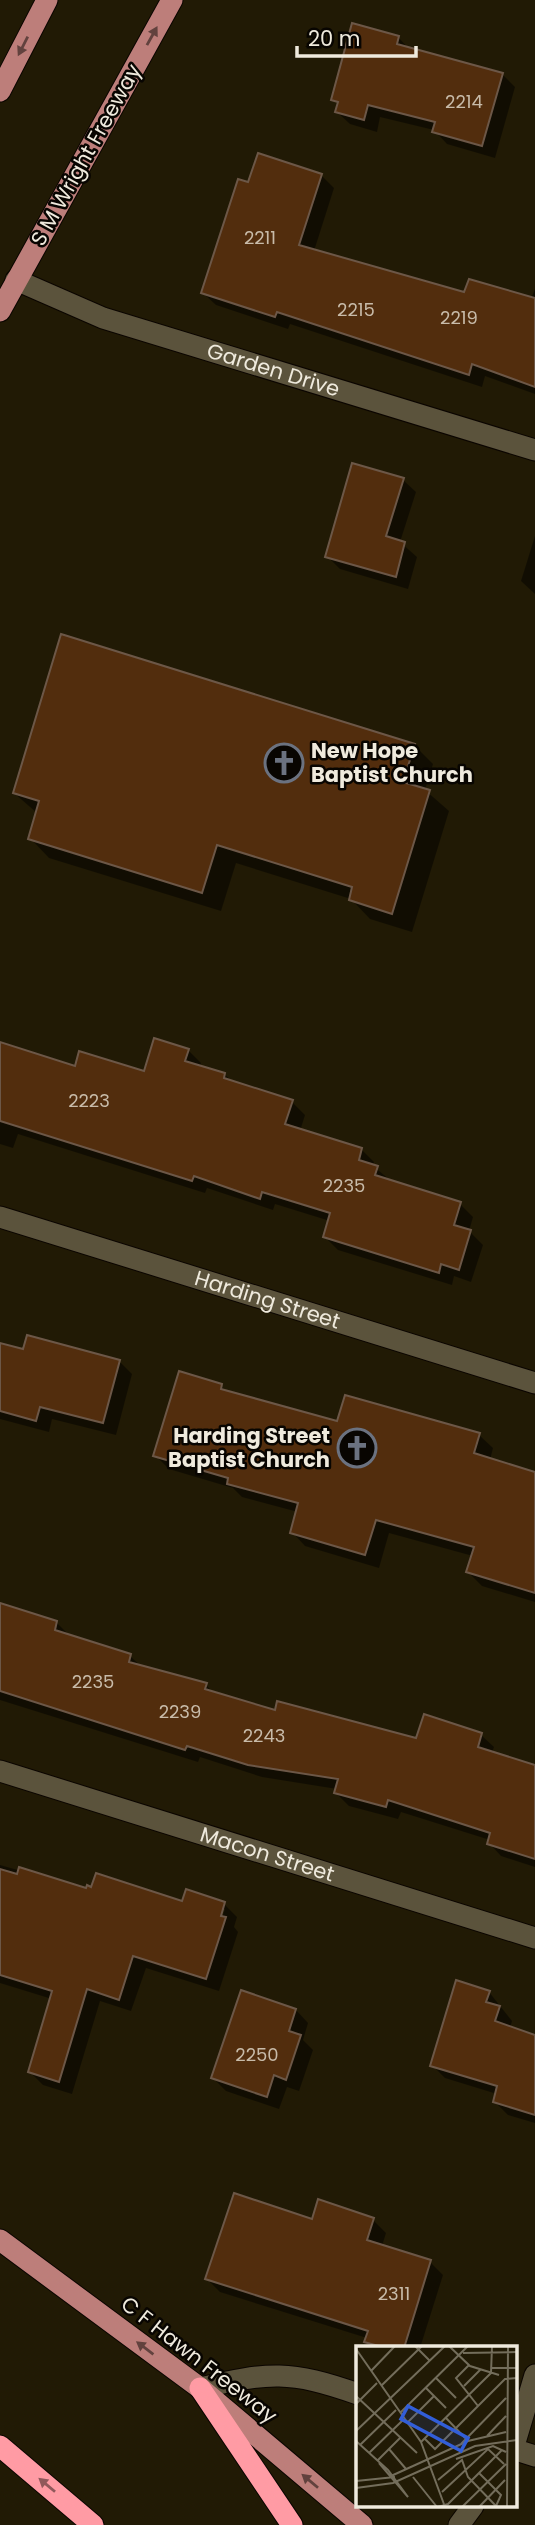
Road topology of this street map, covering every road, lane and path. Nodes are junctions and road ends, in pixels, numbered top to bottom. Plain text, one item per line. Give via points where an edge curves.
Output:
1 (47, 0) edge
2 (172, 0) edge
3 (0, 92) edge
4 (16, 280) junction
5 (0, 310) edge
6 (535, 450) edge
7 (0, 1217) edge
8 (535, 1383) edge
9 (0, 1771) edge
10 (535, 1938) edge
11 (0, 2240) edge
12 (535, 2375) edge
13 (200, 2388) junction
14 (356, 2393) edge
15 (518, 2432) edge
16 (0, 2446) edge
17 (518, 2451) edge
18 (535, 2456) edge
19 (472, 2508) edge
20 (93, 2525) edge
21 (292, 2525) edge
22 (362, 2525) edge
23 (458, 2525) edge

1 -> 3 main road
4 -> 2 main road, S M Wright Freeway
4 - 5 main road, S M Wright Freeway
4 - 6 street, Garden Drive via 103,318
7 - 8 street, Harding Street
9 - 10 street, Macon Street
13 -> 11 main road, C F Hawn Freeway
12 - 15 street
13 - 14 street via 279,2374 314,2378
13 - 21 highway
22 -> 13 main road, C F Hawn Freeway
20 -> 16 highway
17 - 18 street
19 - 23 street

